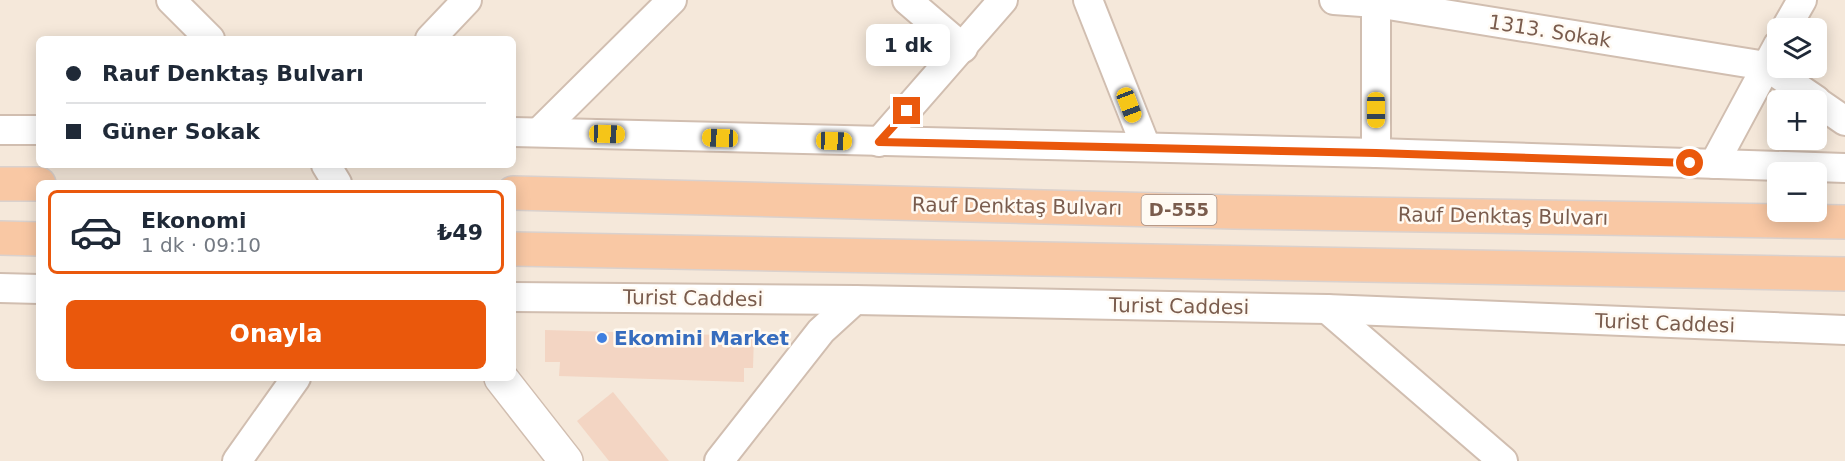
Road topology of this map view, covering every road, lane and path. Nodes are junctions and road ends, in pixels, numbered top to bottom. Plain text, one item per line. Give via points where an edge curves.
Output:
1 (171, 0) edge
2 (467, 0) edge
3 (672, 0) edge
4 (907, 0) edge
5 (1003, 0) edge
6 (1088, 0) edge
7 (1334, 0) edge
8 (1802, 0) edge
9 (1376, 2) edge
10 (1792, 18) edge
11 (207, 36) edge
12 (433, 36) edge
13 (963, 48) junction
14 (1767, 55) edge
15 (1767, 65) edge
16 (1794, 78) edge
17 (1805, 90) edge
18 (1827, 109) edge
19 (1845, 121) edge
20 (0, 130) edge
21 (36, 130) edge
22 (526, 132) edge
23 (879, 142) junction
24 (1146, 147) junction
25 (1376, 153) junction
26 (1714, 164) junction
27 (1845, 168) edge
28 (0, 184) edge
29 (36, 184) edge
30 (516, 194) edge
31 (1845, 222) edge
32 (0, 238) edge
33 (36, 239) edge
34 (516, 249) edge
35 (1845, 274) edge
36 (0, 288) edge
37 (36, 289) edge
38 (516, 297) edge
39 (855, 300) junction
40 (1327, 309) junction
41 (1845, 330) edge
42 (294, 381) edge
43 (503, 381) edge
44 (237, 461) edge
45 (566, 461) edge
46 (718, 461) edge
47 (1503, 461) edge

1 - 11 street
2 - 12 street
3 - 22 street
4 - 13 street
5 - 13 street
6 - 24 street
7 - 9 street, 1313. Sokak
8 - 10 street
9 - 14 street, 1313. Sokak
9 - 25 street
13 - 23 street
15 - 26 street
16 - 17 street
18 - 19 street
20 - 21 street
22 - 23 street
23 - 24 street
24 - 25 street
25 - 26 street
26 - 27 street
28 - 29 highway
30 - 31 highway, Rauf Denktaş Bulvarı / D-555
32 - 33 highway
34 - 35 highway
36 - 37 street
38 - 39 street, Turist Caddesi
39 - 40 street, Turist Caddesi
39 - 46 street via 821,331
40 - 41 street, Turist Caddesi
40 - 47 street
42 - 44 street
43 - 45 street

